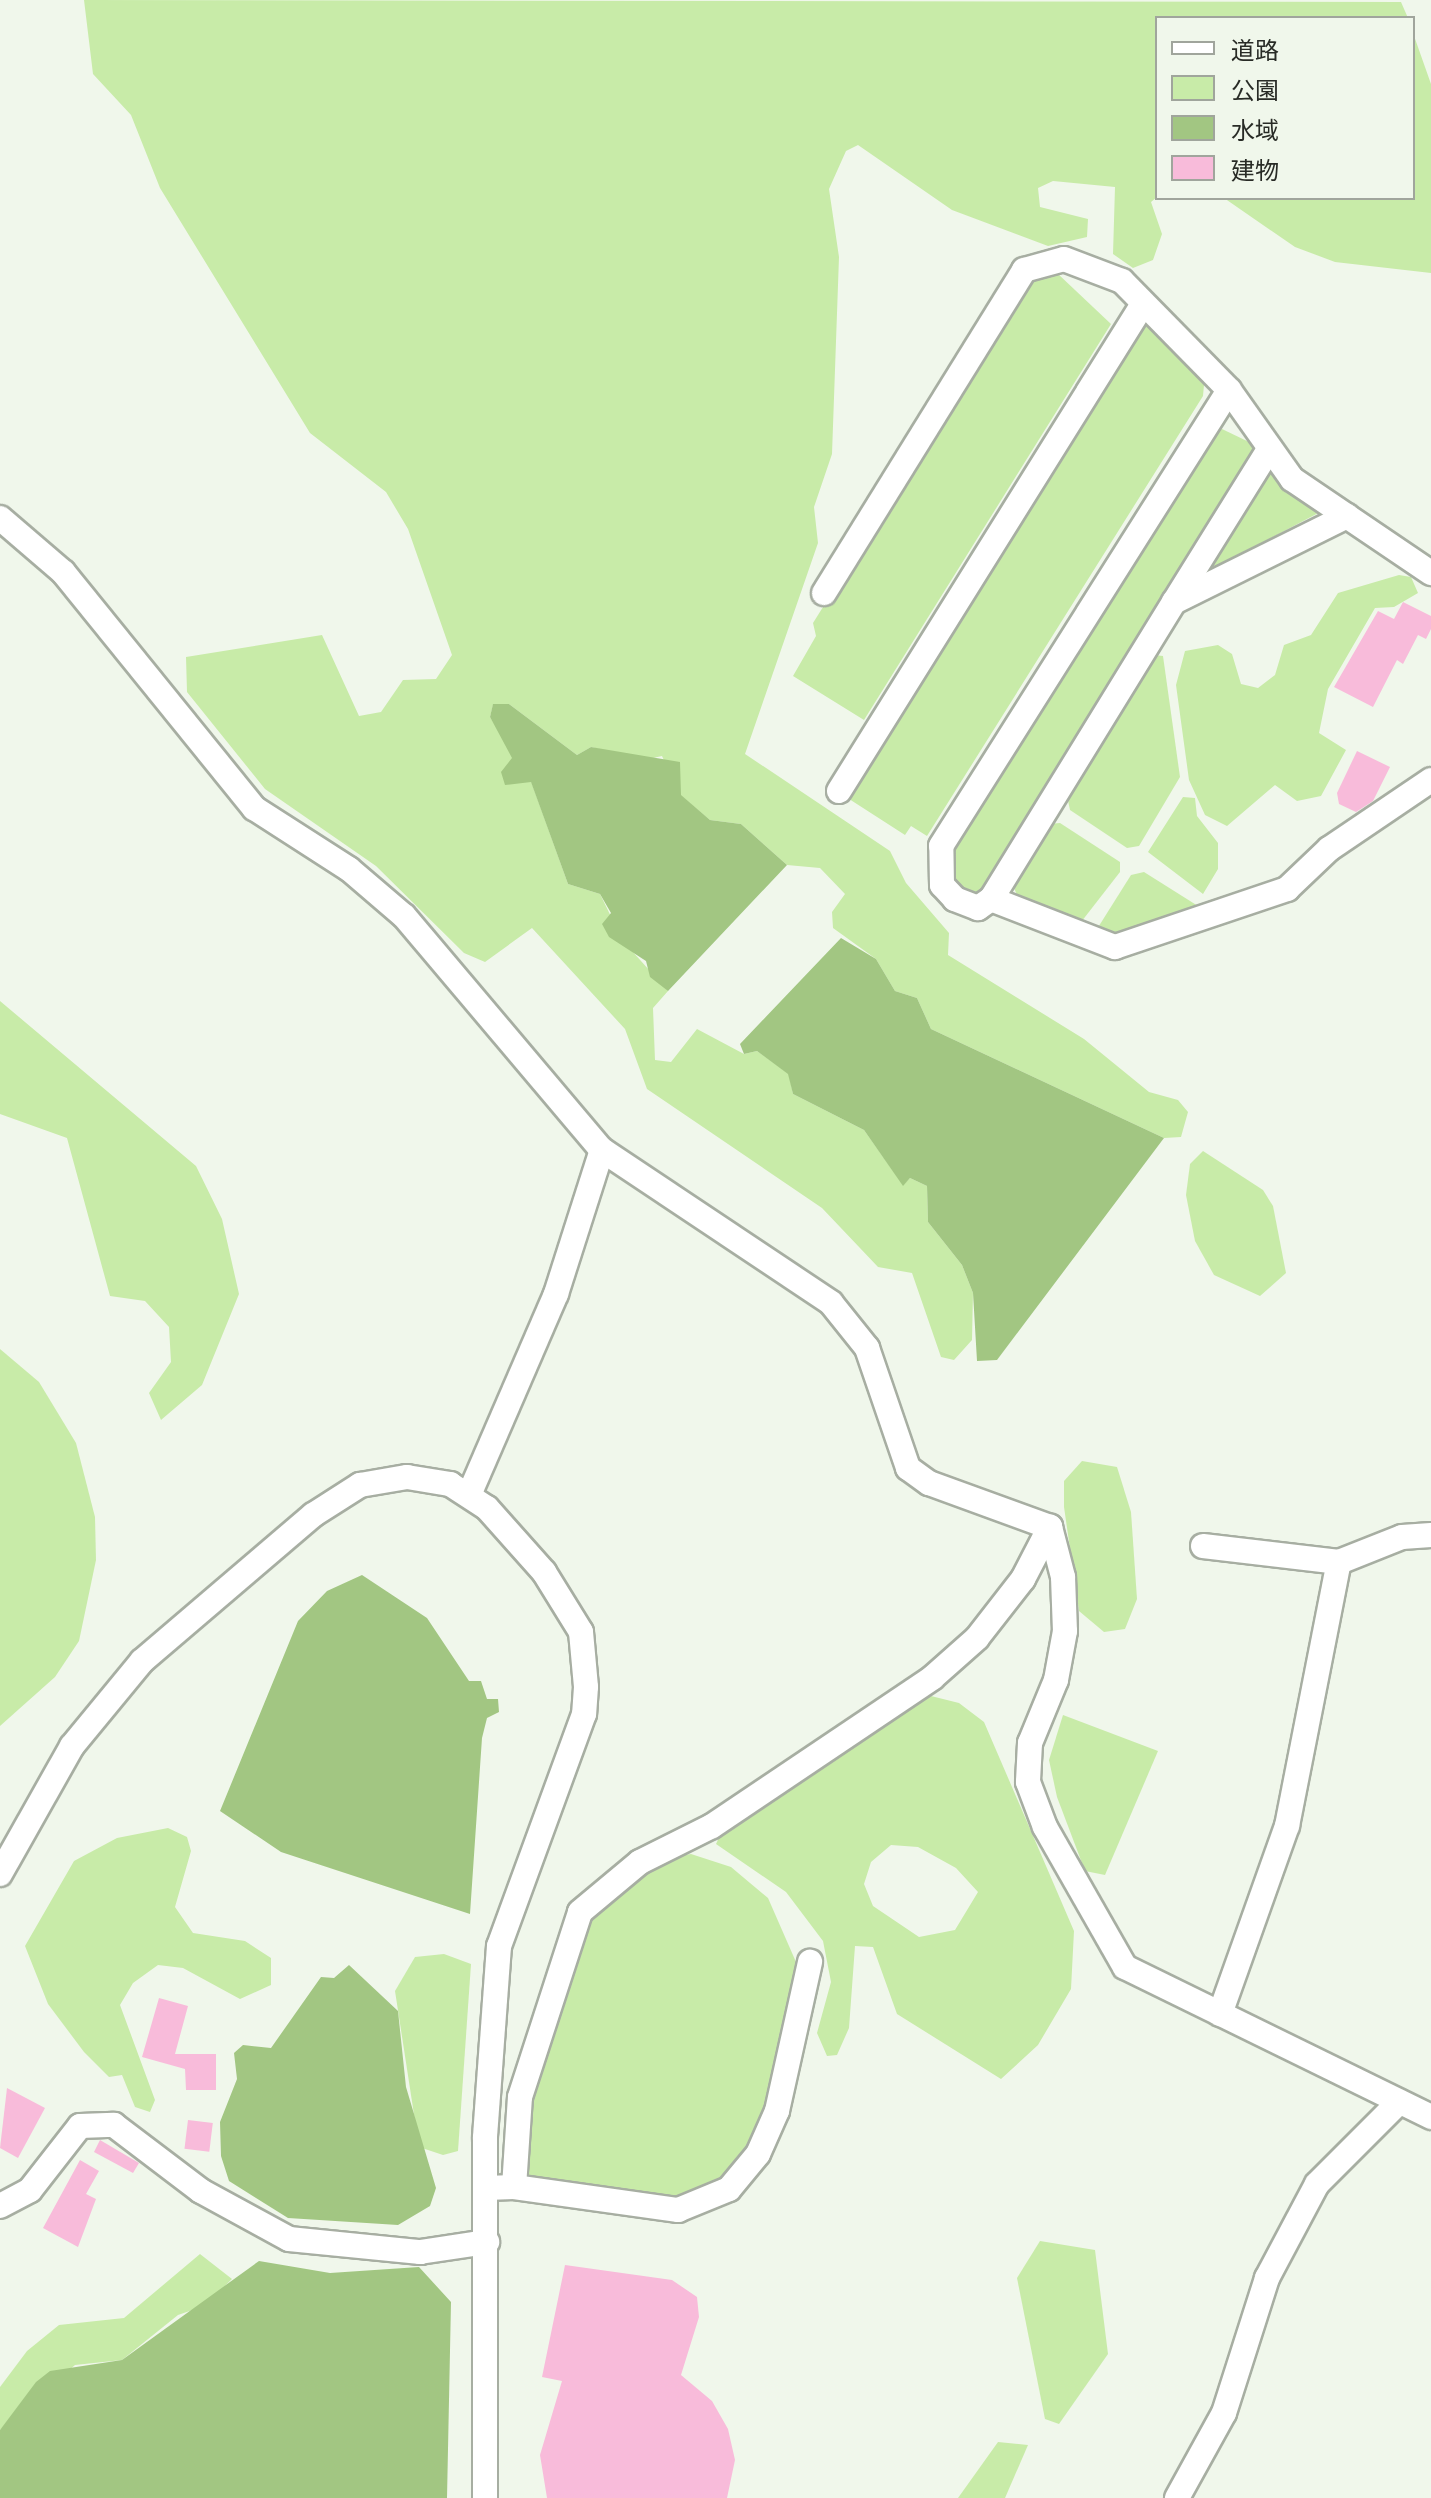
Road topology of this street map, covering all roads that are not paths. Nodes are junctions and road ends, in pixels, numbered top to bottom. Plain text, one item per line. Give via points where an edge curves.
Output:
1 (1143, 304) junction
2 (1229, 390) junction
3 (1270, 448) junction
4 (1347, 516) junction
5 (0, 518) edge
6 (1431, 573) edge
7 (824, 593) dead end
8 (1174, 602) junction
9 (1431, 780) edge
10 (839, 791) dead end
11 (991, 899) junction
12 (602, 1150) junction
13 (469, 1495) junction
14 (1050, 1527) junction
15 (1431, 1535) edge
16 (1203, 1546) dead end
17 (1339, 1562) junction
18 (0, 1874) edge
19 (810, 1962) dead end
20 (1220, 2014) junction
21 (1399, 2102) junction
22 (1431, 2117) edge
23 (514, 2187) junction
24 (486, 2188) junction
25 (0, 2206) edge
26 (487, 2242) junction
27 (485, 2498) edge
28 (1177, 2498) edge

1 - 2 street
1 - 7 street via 1122,281 1064,259 1024,270
1 - 10 street
2 - 3 street
2 - 11 street via 941,846 939,876 955,899 978,908
3 - 4 street via 1292,479
3 - 8 street
4 - 6 street
4 - 8 street
5 - 12 street via 63,572 254,808 349,869 404,916
8 - 11 street
9 - 11 street via 1329,849 1287,889 1115,947
12 - 13 street via 556,1294
12 - 14 street via 831,1303 867,1348 908,1468 929,1483
13 - 18 street via 428,1479 382,1479 313,1515 174,1632 106,1702 72,1746
13 - 24 street via 558,1590 586,1660 584,1714 499,1946
14 - 20 street via 1063,1577 1065,1631 1056,1680 1030,1743 1028,1782 1045,1827 1125,1967
14 - 23 street via 986,1627 932,1678 712,1826 640,1862 580,1912 520,2097
15 - 17 street via 1402,1537
16 - 17 street
17 - 20 street via 1287,1826
19 - 23 street via 777,2111 758,2154 729,2189 678,2210
20 - 21 street
21 - 22 street
21 - 28 street via 1317,2184 1267,2278 1224,2413
23 - 24 street
24 - 26 street
25 - 26 street via 30,2190 80,2126 114,2125 201,2191 289,2239 420,2252
26 - 27 street

